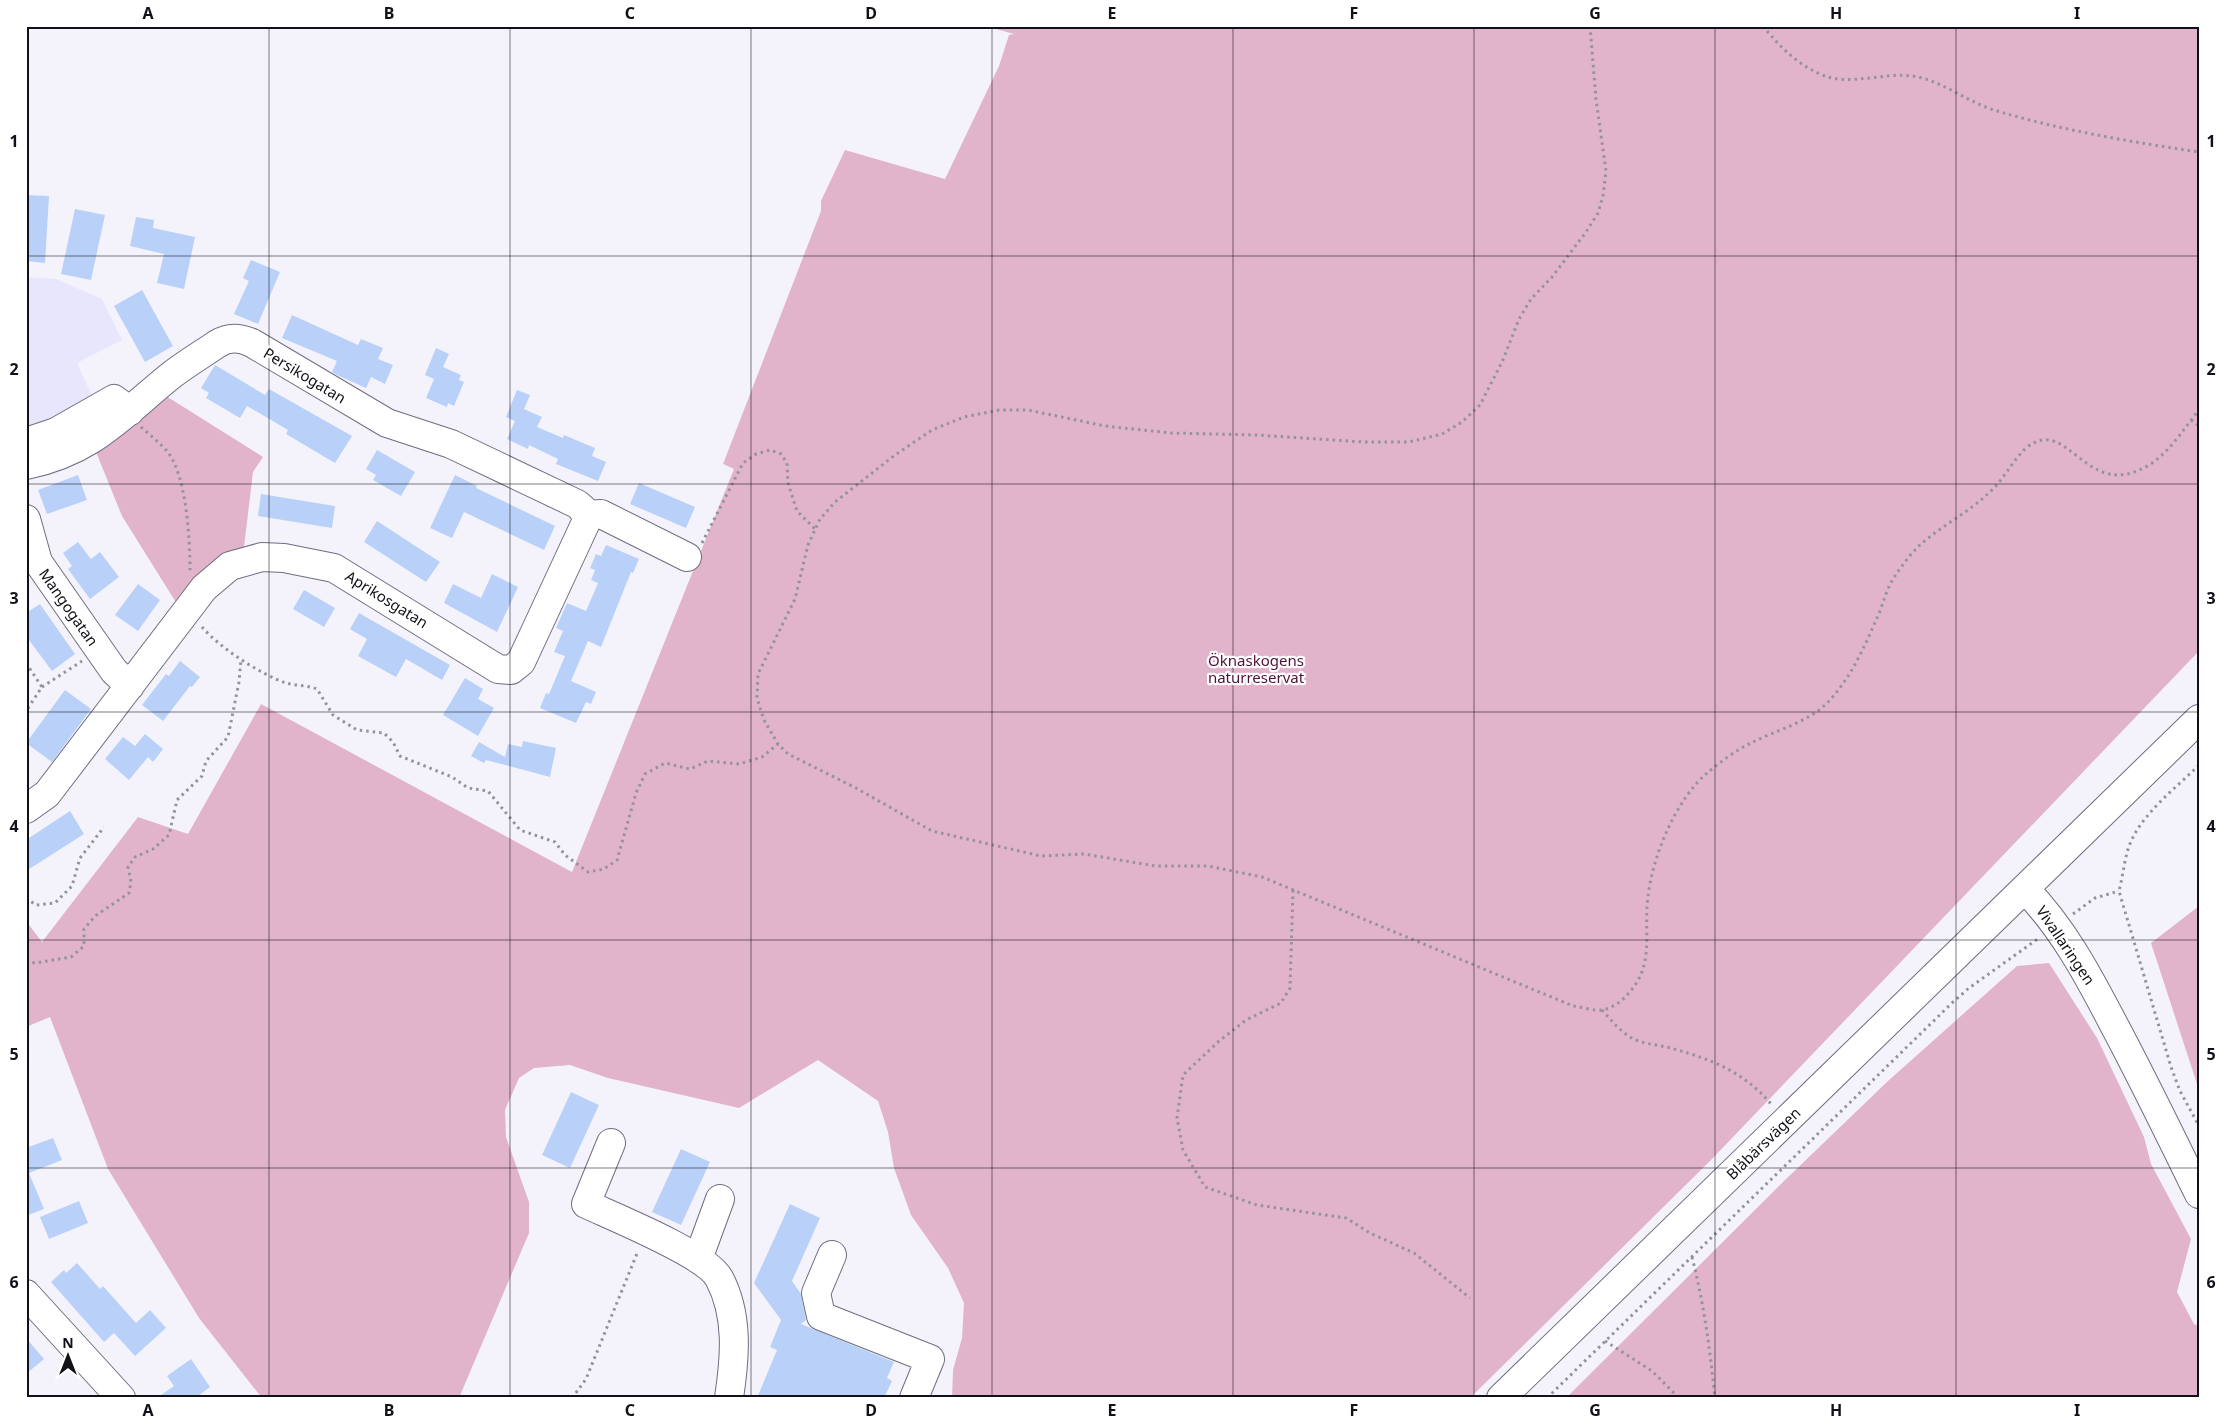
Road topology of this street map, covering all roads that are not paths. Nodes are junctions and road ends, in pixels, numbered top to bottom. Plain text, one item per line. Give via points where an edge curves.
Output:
1 (130, 411) junction
2 (26, 442) edge
3 (26, 465) edge
4 (26, 519) edge
5 (586, 520) junction
6 (687, 557) road end
7 (130, 686) junction
8 (2199, 719) edge
9 (26, 809) edge
10 (2026, 889) junction
11 (611, 1143) dead end
12 (2199, 1194) edge
13 (720, 1198) dead end
14 (832, 1255) dead end
15 (698, 1259) junction
16 (26, 1294) edge
17 (121, 1398) edge
18 (729, 1398) edge
19 (914, 1398) edge
20 (1501, 1398) edge

1 - 2 street via 114,399 56,432
1 - 3 street, Persikogatan via 68,454
1 - 5 street, Persikogatan via 170,376 217,344 239,338 387,423 459,447 578,504
4 - 7 street, Mangogatan via 38,562 114,671
5 - 6 street via 601,514
5 - 7 street, Aprikosgatan via 521,662 511,670 498,668 334,568 273,556 248,559 221,572
7 - 9 street, Aprikosgatan via 48,794
8 - 10 street
10 - 12 street, Vivallaringen via 2049,914 2083,966 2149,1089
10 - 20 street, Blåbärsvägen
11 - 15 street via 586,1204
13 - 15 street
14 - 19 street via 816,1293 820,1316 930,1360
15 - 18 street via 718,1277 733,1321
16 - 17 street

